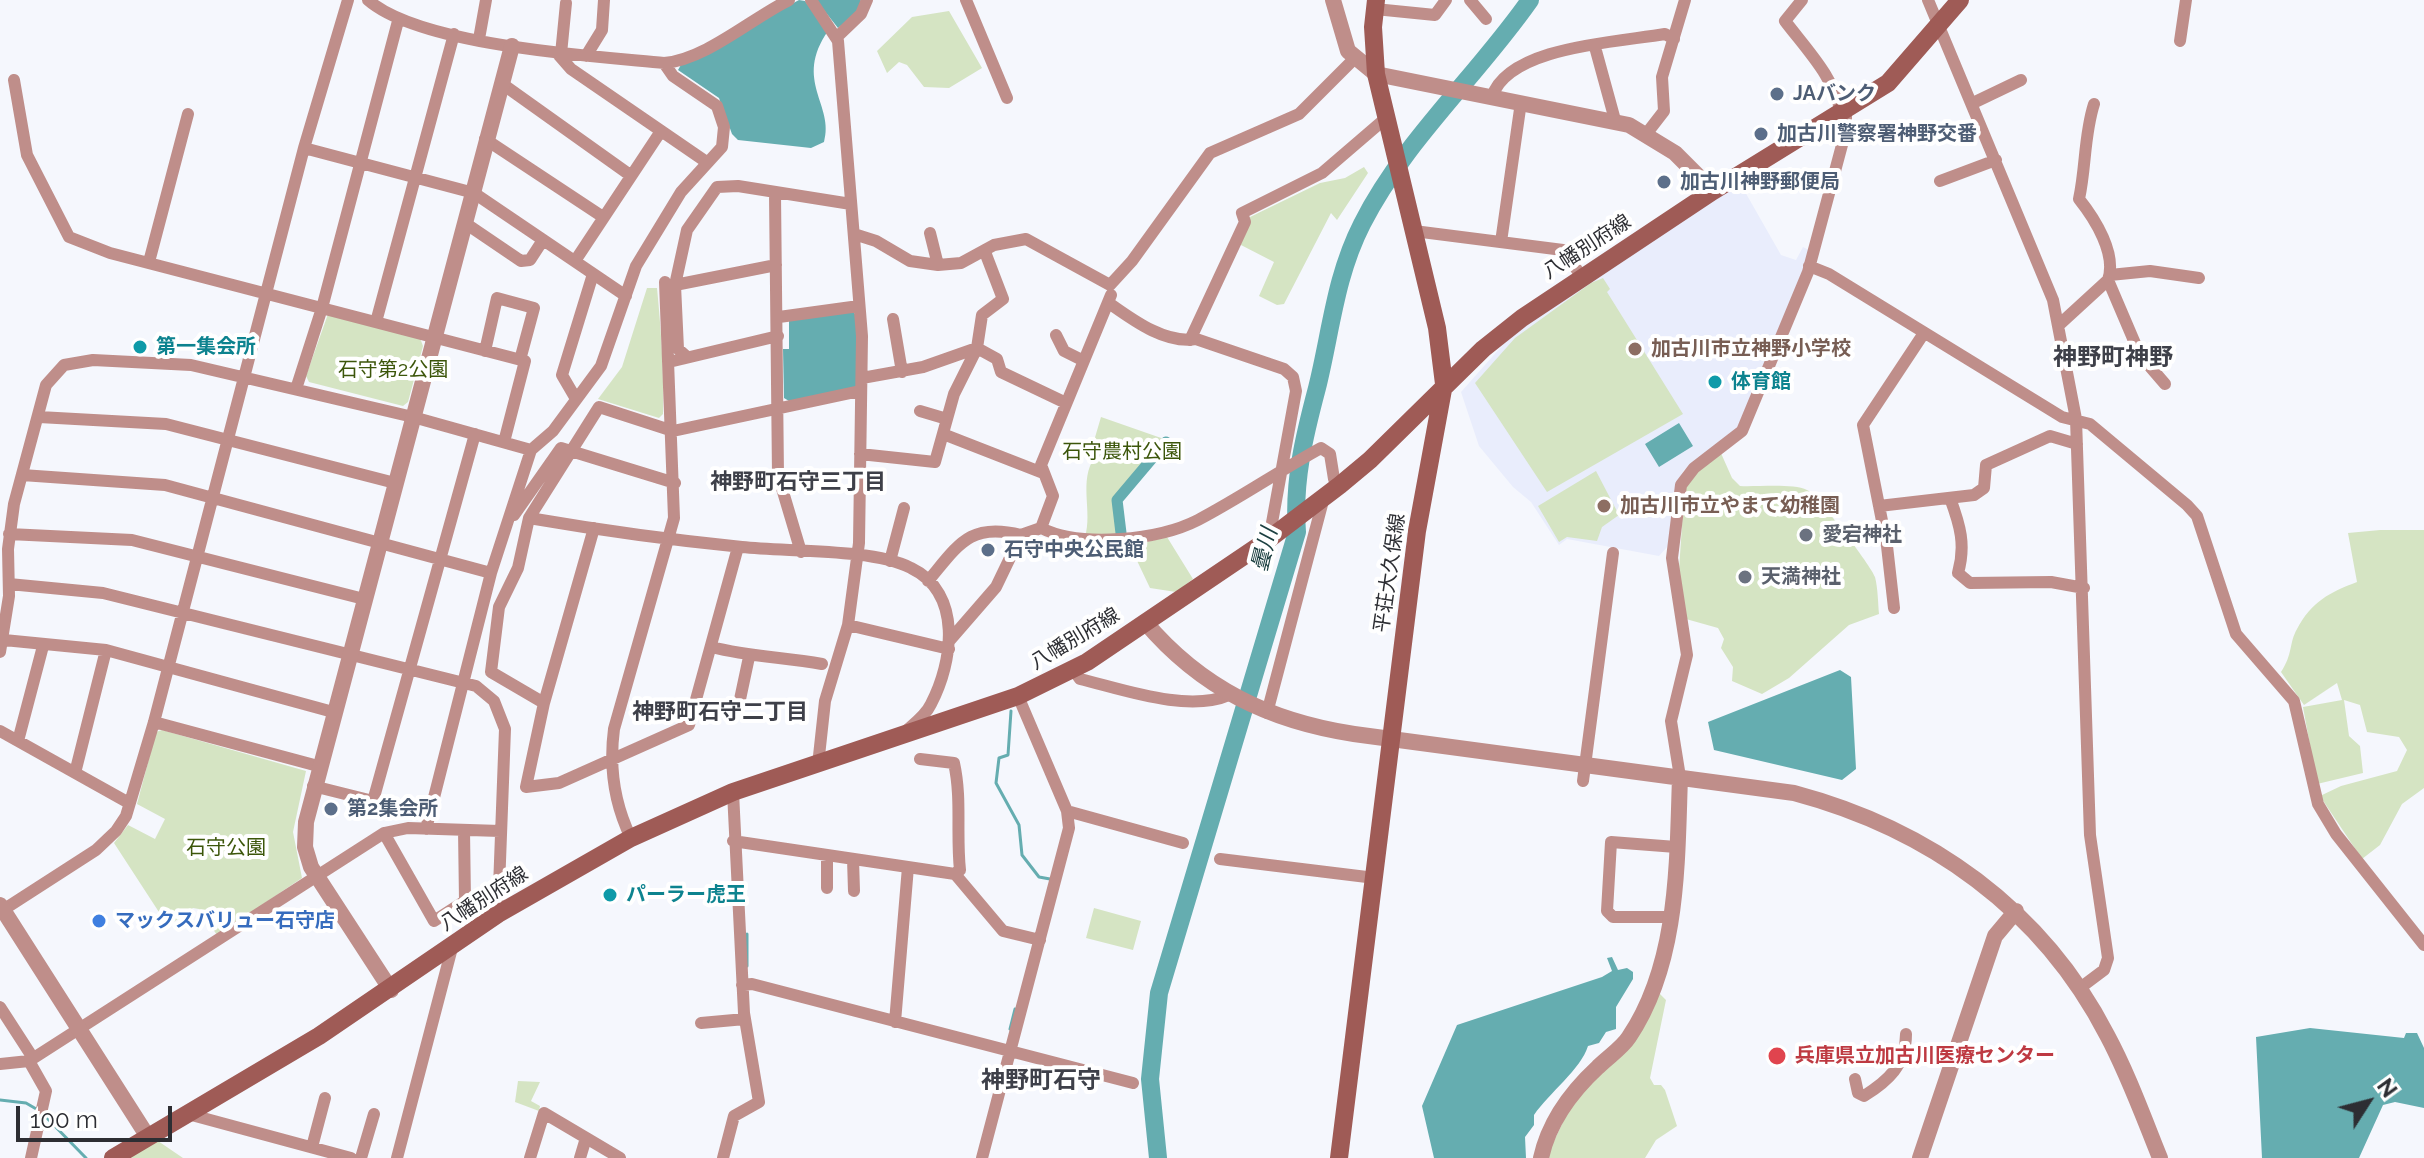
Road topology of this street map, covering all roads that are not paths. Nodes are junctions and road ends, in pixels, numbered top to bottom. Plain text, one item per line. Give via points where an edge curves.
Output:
1 (348, 0) edge
2 (368, 0) edge
3 (486, 0) edge
4 (604, 0) edge
5 (789, 0) edge
6 (811, 0) edge
7 (867, 0) edge
8 (966, 0) edge
9 (1333, 0) edge
10 (1446, 0) edge
11 (1470, 0) edge
12 (1685, 0) edge
13 (1802, 0) edge
14 (1928, 0) edge
15 (1960, 0) edge
16 (2186, 0) edge
17 (566, 3) dead end
18 (1376, 5) edge
19 (1486, 19) dead end
20 (398, 21) junction
21 (1939, 25) junction
22 (454, 34) junction
23 (837, 37) junction
24 (479, 39) junction
25 (1674, 39) junction
26 (2180, 41) dead end
27 (512, 46) junction
28 (1595, 47) junction
29 (559, 54) junction
30 (586, 56) junction
31 (1354, 59) junction
32 (664, 63) junction
33 (1376, 74) junction
34 (14, 80) dead end
35 (2021, 80) dead end
36 (501, 83) junction
37 (1488, 96) junction
38 (1007, 98) dead end
39 (1521, 102) junction
40 (1973, 103) junction
41 (2094, 104) dead end
42 (1844, 112) junction
43 (188, 114) dead end
44 (1386, 120) junction
45 (1615, 120) junction
46 (661, 131) junction
47 (1647, 133) junction
48 (485, 139) junction
49 (304, 148) junction
50 (1996, 160) junction
51 (705, 161) junction
52 (361, 163) junction
53 (630, 175) junction
54 (415, 178) junction
55 (1940, 181) dead end
56 (1713, 191) junction
57 (474, 193) junction
58 (775, 194) junction
59 (851, 204) junction
60 (603, 217) junction
61 (465, 223) junction
62 (1414, 231) junction
63 (930, 233) dead end
64 (854, 234) junction
65 (543, 240) junction
66 (1501, 242) junction
67 (985, 252) junction
68 (575, 261) junction
69 (149, 262) junction
70 (776, 265) junction
71 (938, 265) junction
72 (1809, 266) junction
73 (593, 274) junction
74 (1582, 277) junction
75 (2109, 278) junction
76 (2199, 278) dead end
77 (670, 284) junction
78 (1110, 285) junction
79 (267, 294) junction
80 (626, 296) junction
81 (1109, 303) junction
82 (859, 306) junction
83 (322, 308) junction
84 (779, 317) junction
85 (893, 319) dead end
86 (376, 322) junction
87 (2060, 324) junction
88 (1924, 333) junction
89 (1056, 335) dead end
90 (778, 336) junction
91 (435, 337) junction
92 (1190, 340) junction
93 (977, 348) junction
94 (485, 351) junction
95 (686, 356) junction
96 (520, 360) junction
97 (1082, 360) junction
98 (669, 362) junction
99 (902, 372) junction
100 (244, 378) junction
101 (861, 384) junction
102 (1444, 384) junction
103 (2165, 384) dead end
104 (296, 389) junction
105 (576, 399) junction
106 (1066, 403) junction
107 (779, 408) junction
108 (920, 411) dead end
109 (39, 417) junction
110 (413, 417) junction
111 (947, 419) junction
112 (2076, 419) junction
113 (673, 431) junction
114 (475, 434) junction
115 (943, 434) junction
116 (227, 440) junction
117 (504, 442) junction
118 (2077, 444) junction
119 (531, 450) junction
120 (574, 452) junction
121 (860, 454) junction
122 (1281, 470) junction
123 (1043, 473) junction
124 (22, 475) junction
125 (395, 483) junction
126 (675, 483) junction
127 (1340, 485) junction
128 (213, 497) junction
129 (1324, 497) junction
130 (1950, 498) junction
131 (1879, 506) junction
132 (904, 508) dead end
133 (529, 518) junction
134 (506, 527) junction
135 (594, 528) junction
136 (1041, 528) junction
137 (9, 534) junction
138 (1021, 535) junction
139 (669, 536) junction
140 (1269, 539) junction
141 (380, 541) junction
142 (738, 547) junction
143 (801, 552) junction
144 (1613, 553) dead end
145 (196, 554) junction
146 (857, 556) junction
147 (440, 557) junction
148 (890, 561) junction
149 (491, 573) junction
150 (928, 581) junction
151 (9, 584) junction
152 (2084, 588) junction
153 (364, 599) junction
154 (1894, 608) dead end
155 (181, 612) junction
156 (1145, 622) junction
157 (848, 625) junction
158 (949, 644) junction
159 (2, 646) edge
160 (43, 646) junction
161 (712, 647) junction
162 (106, 650) junction
163 (349, 652) junction
164 (749, 657) junction
165 (822, 664) dead end
166 (168, 665) junction
167 (410, 667) junction
168 (1073, 669) junction
169 (463, 682) junction
170 (1229, 695) junction
171 (1018, 696) junction
172 (544, 703) junction
173 (739, 704) dead end
174 (333, 712) junction
175 (1267, 713) junction
176 (154, 722) junction
177 (0, 731) edge
178 (900, 737) junction
179 (1393, 739) junction
180 (18, 741) junction
181 (610, 759) junction
182 (920, 759) dead end
183 (818, 765) junction
184 (318, 766) junction
185 (75, 773) junction
186 (1584, 773) junction
187 (1680, 777) junction
188 (313, 786) junction
189 (733, 792) junction
190 (129, 803) junction
191 (1067, 811) junction
192 (426, 829) junction
193 (464, 830) junction
194 (500, 831) junction
195 (384, 833) junction
196 (631, 838) junction
197 (733, 841) junction
198 (1183, 843) dead end
199 (1676, 847) junction
200 (827, 855) junction
201 (853, 859) junction
202 (1220, 859) dead end
203 (908, 867) junction
204 (955, 874) junction
205 (317, 876) junction
206 (1375, 878) junction
207 (827, 888) dead end
208 (854, 891) dead end
209 (2, 907) edge
210 (2016, 911) junction
211 (498, 914) junction
212 (1671, 917) junction
213 (6, 929) edge
214 (1040, 940) junction
215 (453, 944) junction
216 (2424, 945) edge
217 (742, 985) junction
218 (2080, 988) junction
219 (391, 990) junction
220 (0, 1007) edge
221 (745, 1019) junction
222 (895, 1022) junction
223 (701, 1023) dead end
224 (79, 1028) junction
225 (1906, 1034) dead end
226 (1009, 1051) junction
227 (31, 1060) junction
228 (0, 1064) edge
229 (1855, 1079) dead end
230 (1133, 1083) dead end
231 (325, 1098) dead end
232 (188, 1114) junction
233 (374, 1114) dead end
234 (148, 1137) junction
235 (586, 1138) junction
236 (312, 1147) junction
237 (31, 1158) edge
238 (113, 1158) edge
239 (351, 1158) edge
240 (361, 1158) edge
241 (397, 1158) edge
242 (530, 1158) edge
243 (580, 1158) edge
244 (620, 1158) edge
245 (723, 1158) edge
246 (982, 1158) edge
247 (1339, 1158) edge
248 (1541, 1158) edge
249 (1920, 1158) edge
250 (2160, 1158) edge

1 - 49 street
2 - 20 street
3 - 24 street
4 - 30 street via 602,30
5 - 32 street via 731,35
6 - 23 street
7 - 23 street via 861,14
8 - 38 street
9 - 31 street
10 - 18 street via 1435,15
11 - 19 street
12 - 25 street
13 - 42 street via 1785,21 1824,72
14 - 21 street
15 - 21 main road, 八幡別府線
16 - 26 street
17 - 29 street
18 - 33 main road, 平荘大久保線
20 - 22 street
20 - 52 street
21 - 40 street
21 - 42 main road, 八幡別府線 via 1888,83
22 - 24 street
22 - 54 street
23 - 59 street
24 - 27 street
25 - 28 street via 1665,34
25 - 47 street via 1662,77 1664,111
27 - 29 street
27 - 36 street
28 - 37 street via 1582,45 1532,61 1507,73
28 - 45 street
29 - 30 street
29 - 46 street via 571,69
30 - 32 street
31 - 33 street
31 - 78 street via 1299,114 1210,153
32 - 51 street via 673,76 717,106 724,138 722,147
33 - 37 street
33 - 44 main road, 平荘大久保線
34 - 69 street via 27,155 69,237
35 - 40 street
36 - 48 street
36 - 53 street
37 - 39 street
39 - 45 street
39 - 66 street
40 - 50 street
41 - 75 street via 2079,199 2108,253
42 - 56 main road, 八幡別府線
42 - 72 street via 1846,130
43 - 69 street
44 - 62 main road, 平荘大久保線
44 - 92 street via 1312,179 1242,213 1245,222
45 - 47 street
46 - 51 street
46 - 53 street
47 - 56 street
48 - 57 street
48 - 60 street
49 - 52 street
49 - 79 street
50 - 55 street
50 - 87 street
51 - 80 street via 654,234
52 - 54 street
52 - 83 street
53 - 60 street
54 - 57 street
54 - 86 street
56 - 74 main road, 八幡別府線
57 - 61 street
57 - 65 street
58 - 59 street
58 - 70 street
58 - 77 street via 717,187 687,230
59 - 64 street
60 - 68 street
61 - 65 street via 521,261 530,260
61 - 91 street
62 - 66 street
62 - 102 main road, 平荘大久保線
63 - 71 street
64 - 71 street via 910,261
64 - 82 street
65 - 68 street
66 - 74 street via 1563,250
67 - 71 street via 961,263
67 - 78 street via 1000,243 1026,239
67 - 93 street via 1003,299 982,315
68 - 73 street
69 - 79 street
70 - 77 street
70 - 84 street
72 - 88 street
72 - 187 street via 1742,431 1694,468 1681,485 1672,558 1687,655 1671,721
73 - 80 street
73 - 105 street via 562,375
74 - 102 main road, 八幡別府線 via 1502,333
75 - 76 street via 2150,271
75 - 87 street
75 - 103 street via 2140,355
77 - 95 street via 678,349
77 - 98 street
78 - 81 street
79 - 83 street
79 - 100 street
80 - 105 street via 601,366
81 - 92 street via 1153,329
81 - 97 street
82 - 84 street
82 - 101 street
83 - 86 street
83 - 104 street
84 - 90 street
85 - 99 street
86 - 91 street
87 - 112 street
88 - 112 street via 2062,417
88 - 131 street via 1863,425
89 - 97 street via 1064,351
90 - 95 street
90 - 107 street
91 - 94 street
91 - 110 street
92 - 122 street via 1284,369 1293,377 1296,391
93 - 99 street
93 - 106 street via 997,359 1001,372
93 - 111 street
94 - 96 street
94 - 96 street via 497,298 534,308
95 - 98 street
96 - 117 street via 525,361
97 - 106 street
98 - 113 street
99 - 101 street
100 - 104 street
100 - 109 street via 191,365 79,361 64,365 51,378
100 - 116 street
101 - 107 street
101 - 121 street
102 - 127 main road, 八幡別府線
102 - 179 main road, 平荘大久保線 via 1417,531
104 - 110 street
105 - 119 street
106 - 123 street via 1041,465
107 - 113 street
107 - 143 street via 778,475
108 - 111 street
109 - 116 street via 166,424
109 - 124 street
110 - 114 street
110 - 125 street
111 - 115 street
112 - 118 street
112 - 216 street via 2101,433 2197,516 2236,634 2294,701 2318,804
113 - 120 street via 599,407
113 - 126 street
114 - 117 street
114 - 147 street
115 - 121 street via 935,462
115 - 123 street
116 - 125 street
116 - 128 street
117 - 119 street
118 - 130 street via 2038,438 1986,465 1980,492
118 - 152 street
119 - 134 street
120 - 126 street
120 - 133 street
120 - 134 street via 561,448
121 - 146 street
122 - 127 street via 1326,449
122 - 136 street via 1196,521 1170,530 1084,541
122 - 140 street
123 - 136 street via 1053,496
124 - 128 street via 165,485
124 - 137 street
125 - 141 street
126 - 139 street
127 - 129 main road, 八幡別府線
128 - 141 street
128 - 145 street
129 - 140 main road, 八幡別府線
129 - 175 street
130 - 131 street
130 - 152 street via 1961,528 1962,580
131 - 154 street via 1886,592
132 - 148 street
133 - 135 street
133 - 172 street via 518,568 499,607 491,672
134 - 149 street
135 - 139 street
135 - 172 street
136 - 138 street
137 - 145 street via 132,540
137 - 151 street
138 - 150 street via 993,528 980,532 952,552
138 - 158 street via 996,587
139 - 142 street
139 - 181 street
140 - 156 main road, 八幡別府線
141 - 147 street
141 - 153 street
142 - 143 street
142 - 161 street
143 - 146 street
144 - 186 street
145 - 153 street
145 - 155 street
146 - 148 street
146 - 157 street
147 - 149 street
147 - 167 street
148 - 150 street via 909,566
149 - 169 street
150 - 158 street via 948,615
151 - 155 street via 103,593
151 - 159 street
152 - 218 street via 2090,835 2108,958 2104,970
153 - 163 street
155 - 163 street
155 - 166 street
156 - 168 main road, 八幡別府線
156 - 170 street via 1178,656
157 - 158 street
157 - 183 street via 825,701
158 - 178 street via 931,704
159 - 160 street
160 - 162 street
160 - 180 street
161 - 164 street
161 - 181 street via 689,725
162 - 166 street
162 - 185 street
163 - 167 street
163 - 174 street
164 - 165 street
164 - 173 street
166 - 174 street
166 - 176 street
167 - 169 street
167 - 188 street via 373,801
168 - 170 street via 1080,679 1161,699 1214,701
168 - 171 main road, 八幡別府線
169 - 192 street
169 - 194 street via 486,692 503,717
170 - 175 street
171 - 178 main road, 八幡別府線
171 - 191 street
172 - 181 street via 526,787 559,783
174 - 184 street
175 - 179 street via 1314,728
176 - 184 street
176 - 190 street
177 - 180 street
178 - 183 main road, 八幡別府線
179 - 186 street
179 - 206 main road, 平荘大久保線
180 - 185 street
181 - 196 street
182 - 204 street via 954,763 961,801 960,870
183 - 189 main road, 八幡別府線
184 - 188 street
185 - 190 street
186 - 187 street
187 - 199 street
187 - 210 street via 1794,793 1863,815 1946,857
188 - 205 street via 304,837
189 - 196 main road, 八幡別府線
189 - 197 street
190 - 209 street via 126,816 105,842
191 - 198 street
191 - 214 street via 1069,828
192 - 193 street
192 - 195 street
193 - 194 street
193 - 195 street via 465,901 434,921
194 - 211 street
195 - 205 street
196 - 211 main road, 八幡別府線
197 - 200 street
197 - 217 street
199 - 212 street
199 - 212 street via 1611,842 1607,911 1613,917
200 - 201 street
200 - 207 street
201 - 203 street
201 - 208 street
202 - 206 street
203 - 204 street
203 - 222 street
204 - 214 street via 1003,931
205 - 219 street
205 - 224 street
206 - 247 main road, 平荘大久保線
209 - 213 street
210 - 218 street
210 - 249 street via 1995,936
211 - 215 main road, 八幡別府線
212 - 248 street via 1655,980 1629,1038 1564,1104
213 - 224 street
214 - 226 street
215 - 219 main road, 八幡別府線
215 - 241 street
217 - 221 street
217 - 222 street
218 - 250 street via 2123,1069
219 - 232 main road, 八幡別府線
220 - 227 street
221 - 223 street
221 - 245 street via 759,1102 734,1116
222 - 226 street
224 - 227 street
224 - 234 street
225 - 229 street via 1904,1055 1891,1076 1864,1096
226 - 230 street
226 - 246 street
227 - 228 street
227 - 237 street via 46,1091
231 - 236 street
232 - 234 main road, 八幡別府線
232 - 236 street
233 - 240 street
234 - 238 main road, 八幡別府線
235 - 242 street via 544,1113
235 - 243 street
235 - 244 street
236 - 239 street

